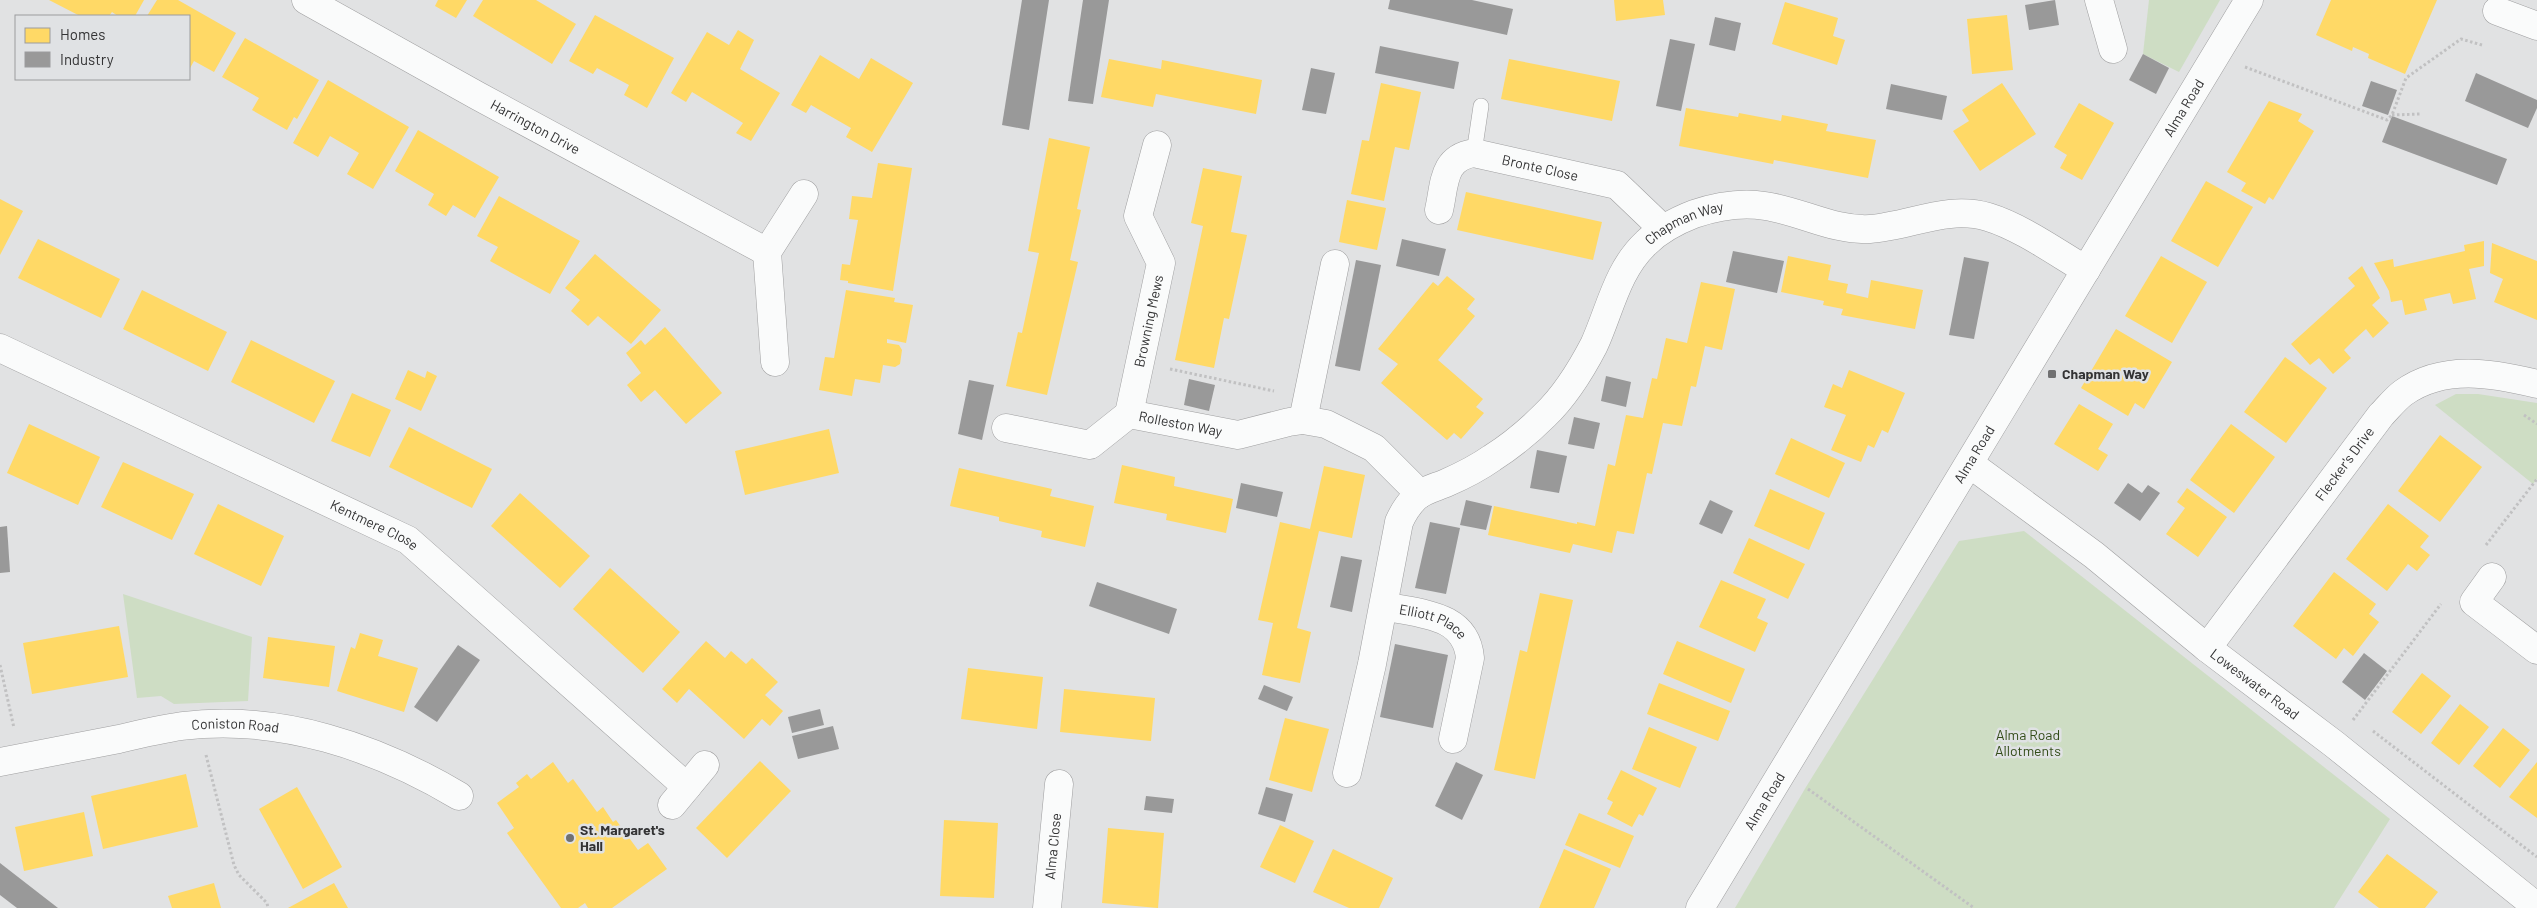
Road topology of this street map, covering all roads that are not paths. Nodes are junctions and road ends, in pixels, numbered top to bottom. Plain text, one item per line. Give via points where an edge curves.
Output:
1 (306, 0) edge
2 (2099, 0) edge
3 (2249, 0) edge
4 (2497, 11) dead end
5 (2537, 26) edge
6 (2112, 49) dead end
7 (1481, 106) dead end
8 (1157, 145) dead end
9 (1474, 153) junction
10 (804, 194) dead end
11 (1439, 210) dead end
12 (1663, 229) junction
13 (767, 252) junction
14 (1335, 264) dead end
15 (2086, 270) junction
16 (1, 352) edge
17 (775, 362) dead end
18 (2537, 384) edge
19 (1305, 409) junction
20 (1129, 414) junction
21 (1006, 428) dead end
22 (1970, 464) junction
23 (1420, 494) junction
24 (2492, 578) dead end
25 (1384, 606) junction
26 (2207, 648) junction
27 (2537, 650) edge
28 (1453, 739) dead end
29 (10, 760) edge
30 (705, 765) dead end
31 (1347, 773) dead end
32 (1059, 784) dead end
33 (459, 796) dead end
34 (2537, 907) edge
35 (1047, 908) edge
36 (1700, 908) edge

1 - 13 street, Harrington Drive
2 - 6 street
3 - 15 street, Alma Road
4 - 5 street
7 - 9 lane
8 - 20 street, Browning Mews via 1138,216 1161,263
9 - 11 street via 1458,157 1448,168
9 - 12 street, Bronte Close via 1617,185
10 - 13 street
12 - 15 street, Chapman Way via 1712,208 1732,204 1766,206 1825,223 1870,229 1935,215 1970,214 2005,223
12 - 23 street, Chapman Way via 1631,260 1594,344 1558,403 1536,425 1492,459
13 - 17 street
14 - 19 street
15 - 22 street, Alma Road
16 - 30 street, Kentmere Close via 192,437 408,540 679,796
18 - 26 street, Flecker's Drive via 2498,375 2465,373 2434,378 2403,393 2382,415
19 - 20 street, Rolleston Way via 1289,422 1238,436
19 - 23 street, Rolleston Way via 1367,444
20 - 21 street, Rolleston Way via 1090,445
22 - 26 street, Loweswater Road via 2094,555
22 - 36 street, Alma Road
23 - 25 street, Elliott Place via 1404,511 1399,522
24 - 27 street via 2474,602
25 - 28 street, Elliott Place via 1443,620 1464,634 1470,658
25 - 31 street, Elliott Place
26 - 34 street, Loweswater Road via 2334,744
29 - 33 street, Coniston Road via 182,726 276,728 353,745 422,774
32 - 35 street, Alma Close

